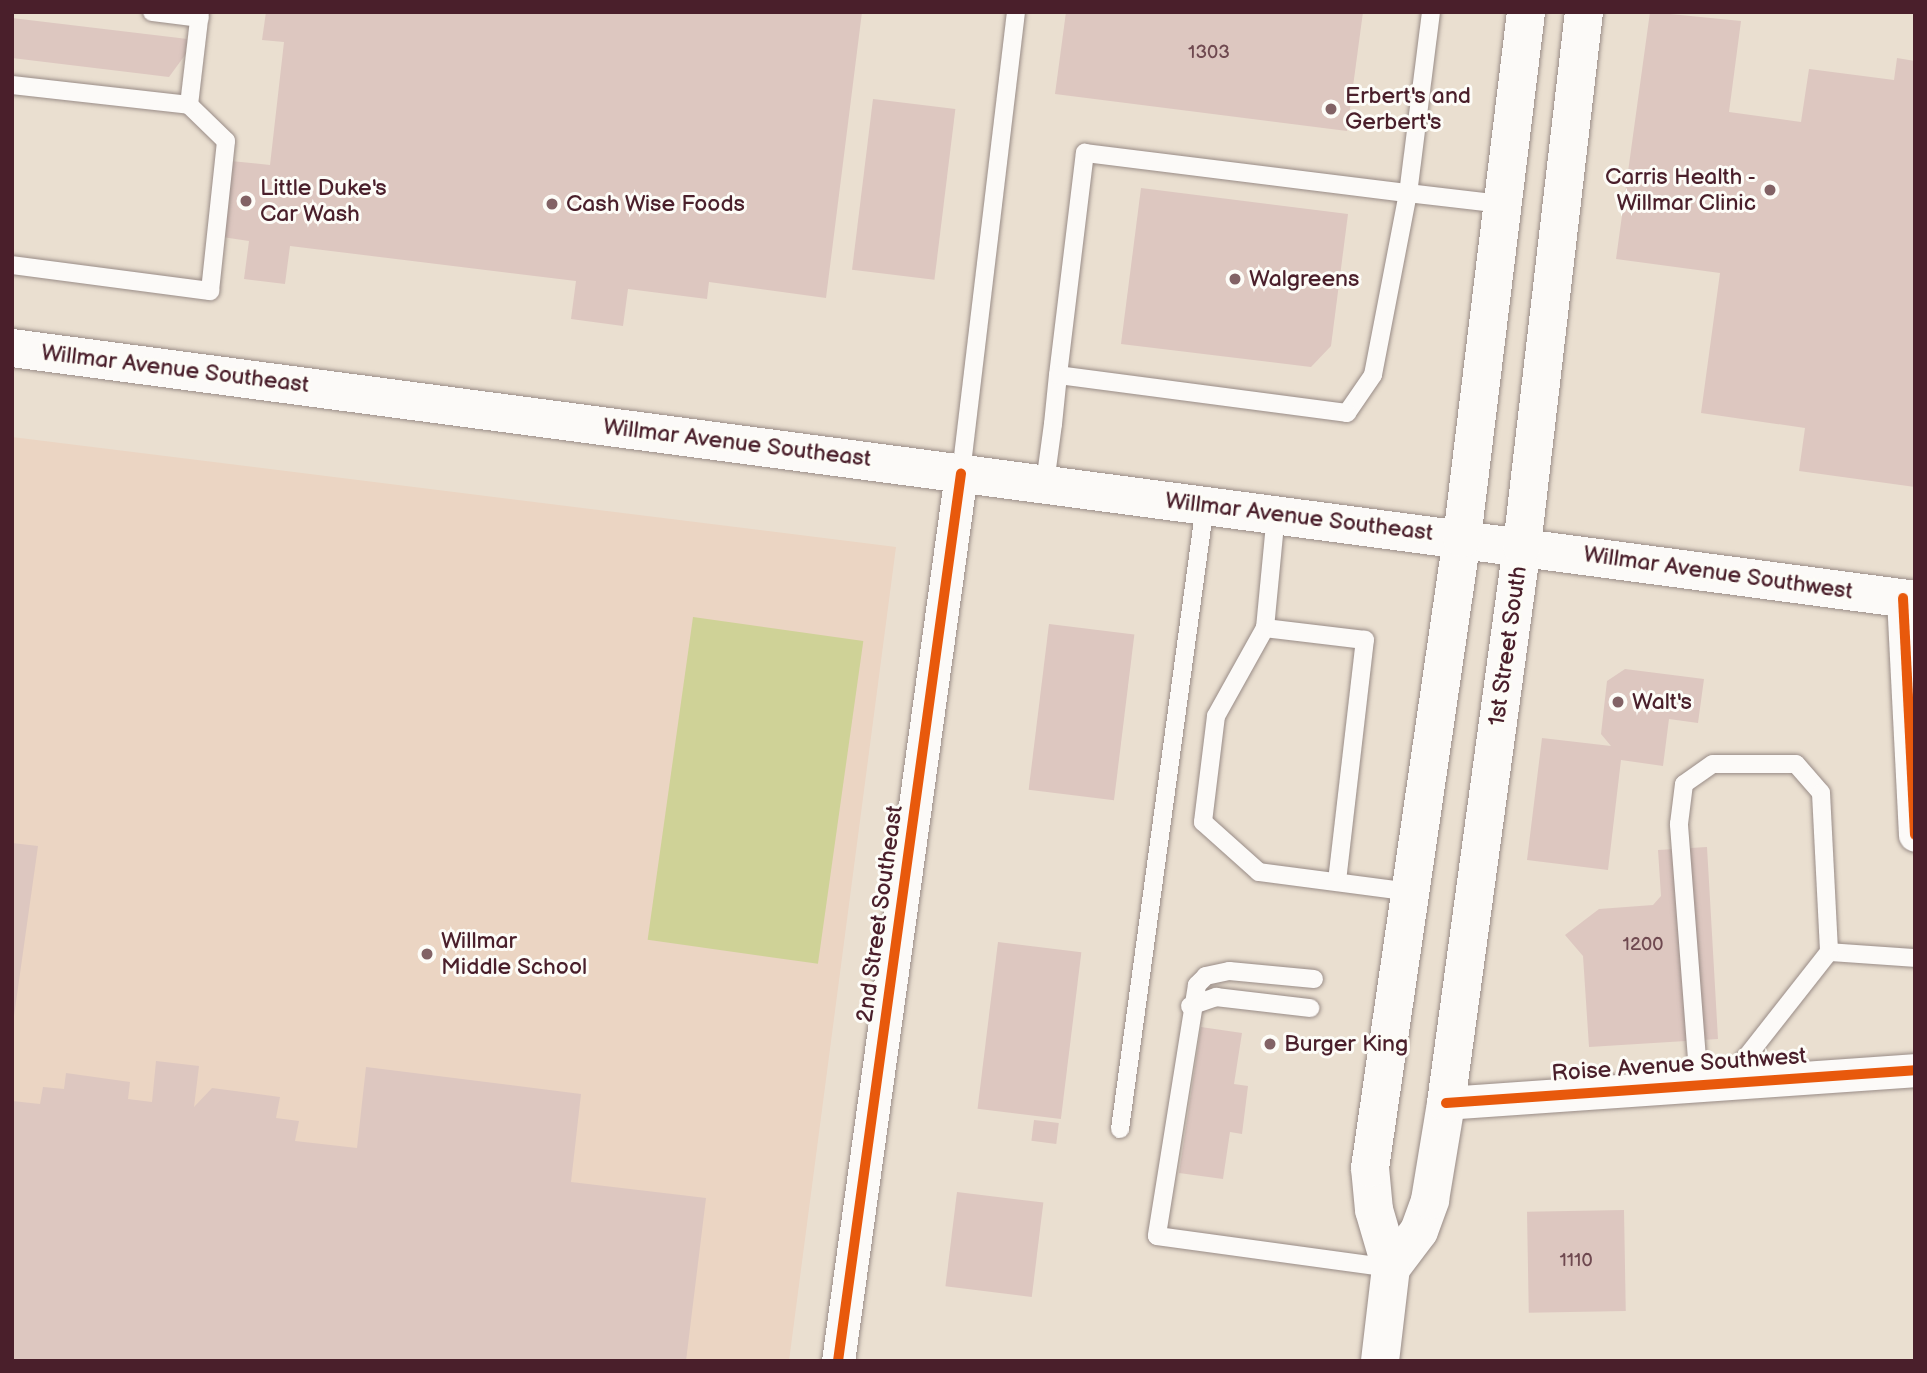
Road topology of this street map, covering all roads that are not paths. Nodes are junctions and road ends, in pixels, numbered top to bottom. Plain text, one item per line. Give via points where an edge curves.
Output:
1 (152, 12) edge
2 (1016, 12) edge
3 (1432, 12) edge
4 (1526, 12) edge
5 (1584, 12) edge
6 (200, 15) edge
7 (12, 85) edge
8 (189, 104) junction
9 (1408, 193) junction
10 (1503, 204) junction
11 (12, 265) edge
12 (12, 348) edge
13 (1058, 375) junction
14 (961, 472) junction
15 (1045, 483) junction
16 (1205, 505) junction
17 (1276, 513) junction
18 (1462, 538) junction
19 (1522, 546) junction
20 (1909, 599) edge
21 (1265, 628) junction
22 (1915, 835) edge
23 (1337, 881) junction
24 (1411, 892) junction
25 (1829, 952) junction
26 (1915, 958) edge
27 (1314, 979) dead end
28 (1190, 1006) junction
29 (1310, 1008) dead end
30 (1915, 1070) edge
31 (1712, 1084) junction
32 (1446, 1103) junction
33 (1120, 1129) dead end
34 (1391, 1268) junction
35 (838, 1361) edge
36 (1380, 1361) edge

1 - 6 lane
2 - 14 lane
3 - 9 lane
4 - 10 main road
5 - 19 main road, 1st Street South
6 - 8 lane
7 - 8 lane
8 - 11 lane via 226,141 210,291
9 - 10 lane
9 - 13 lane via 1373,375 1347,413
9 - 13 lane via 1085,153
10 - 18 main road
12 - 14 main road, Willmar Avenue Southeast
13 - 15 lane
14 - 15 main road, Willmar Avenue Southeast
14 - 35 street, 2nd Street Southeast
15 - 16 main road, Willmar Avenue Southeast
16 - 17 main road, Willmar Avenue Southeast
16 - 33 lane
17 - 18 main road, Willmar Avenue Southeast
17 - 21 lane
18 - 19 main road, Willmar Avenue Southeast
18 - 24 main road
19 - 20 main road, Willmar Avenue Southwest
19 - 32 main road, 1st Street South
20 - 22 street
21 - 23 lane via 1365,640
21 - 23 lane via 1216,716 1203,822 1259,873
23 - 24 lane
24 - 34 main road via 1370,1168 1374,1210
25 - 26 lane
25 - 31 lane
25 - 31 lane via 1821,793 1796,764 1761,760 1713,764 1684,784 1679,824
27 - 28 lane via 1229,971 1206,976
28 - 29 lane via 1216,997
28 - 34 lane via 1157,1236
30 - 31 street, Roise Avenue Southwest
31 - 32 street, Roise Avenue Southwest
32 - 34 main road, 1st Street South via 1430,1200 1419,1231
34 - 36 main road

